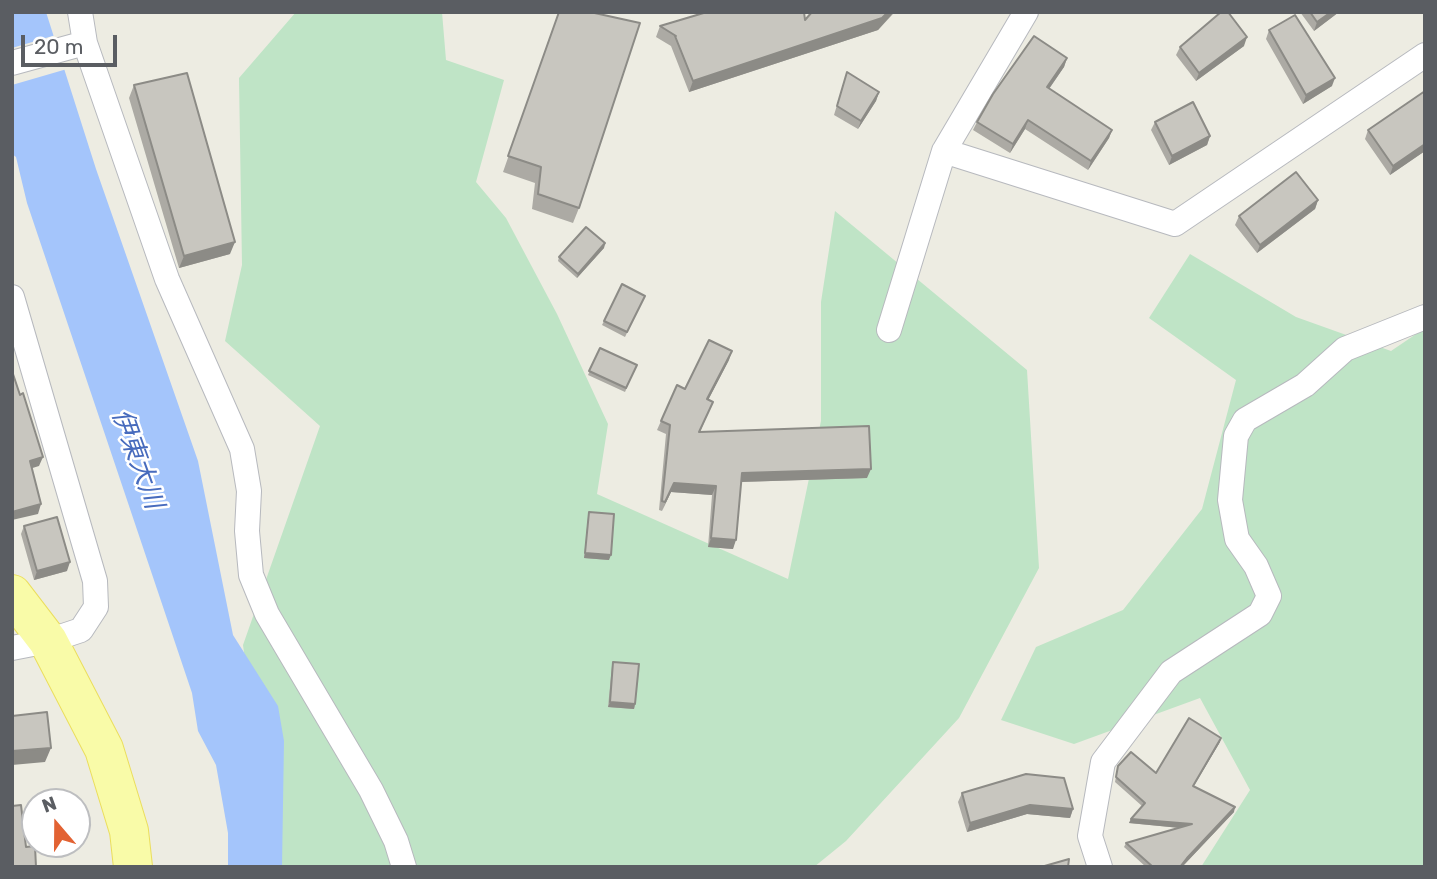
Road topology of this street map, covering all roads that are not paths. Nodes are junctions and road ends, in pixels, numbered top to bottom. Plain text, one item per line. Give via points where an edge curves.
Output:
1 (80, 12) edge
2 (1026, 12) edge
3 (78, 45) junction
4 (1425, 55) edge
5 (12, 63) edge
6 (944, 151) junction
7 (12, 297) edge
8 (1425, 317) edge
9 (889, 330) dead end
10 (12, 594) edge
11 (30, 645) edge
12 (133, 867) edge
13 (404, 867) edge
14 (1100, 867) edge

1 - 3 street
2 - 6 street
3 - 5 street
3 - 13 street via 167,279 242,449 249,491 251,575 267,614 371,790
4 - 6 street via 1175,223
6 - 9 street
7 - 11 street via 95,581 96,607 82,630
8 - 14 street via 1345,349 1306,385 1245,419 1236,436 1230,500 1237,539 1269,596 1260,614 1171,672 1103,762 1090,836
10 - 11 main road
11 - 12 main road via 104,749 129,831

